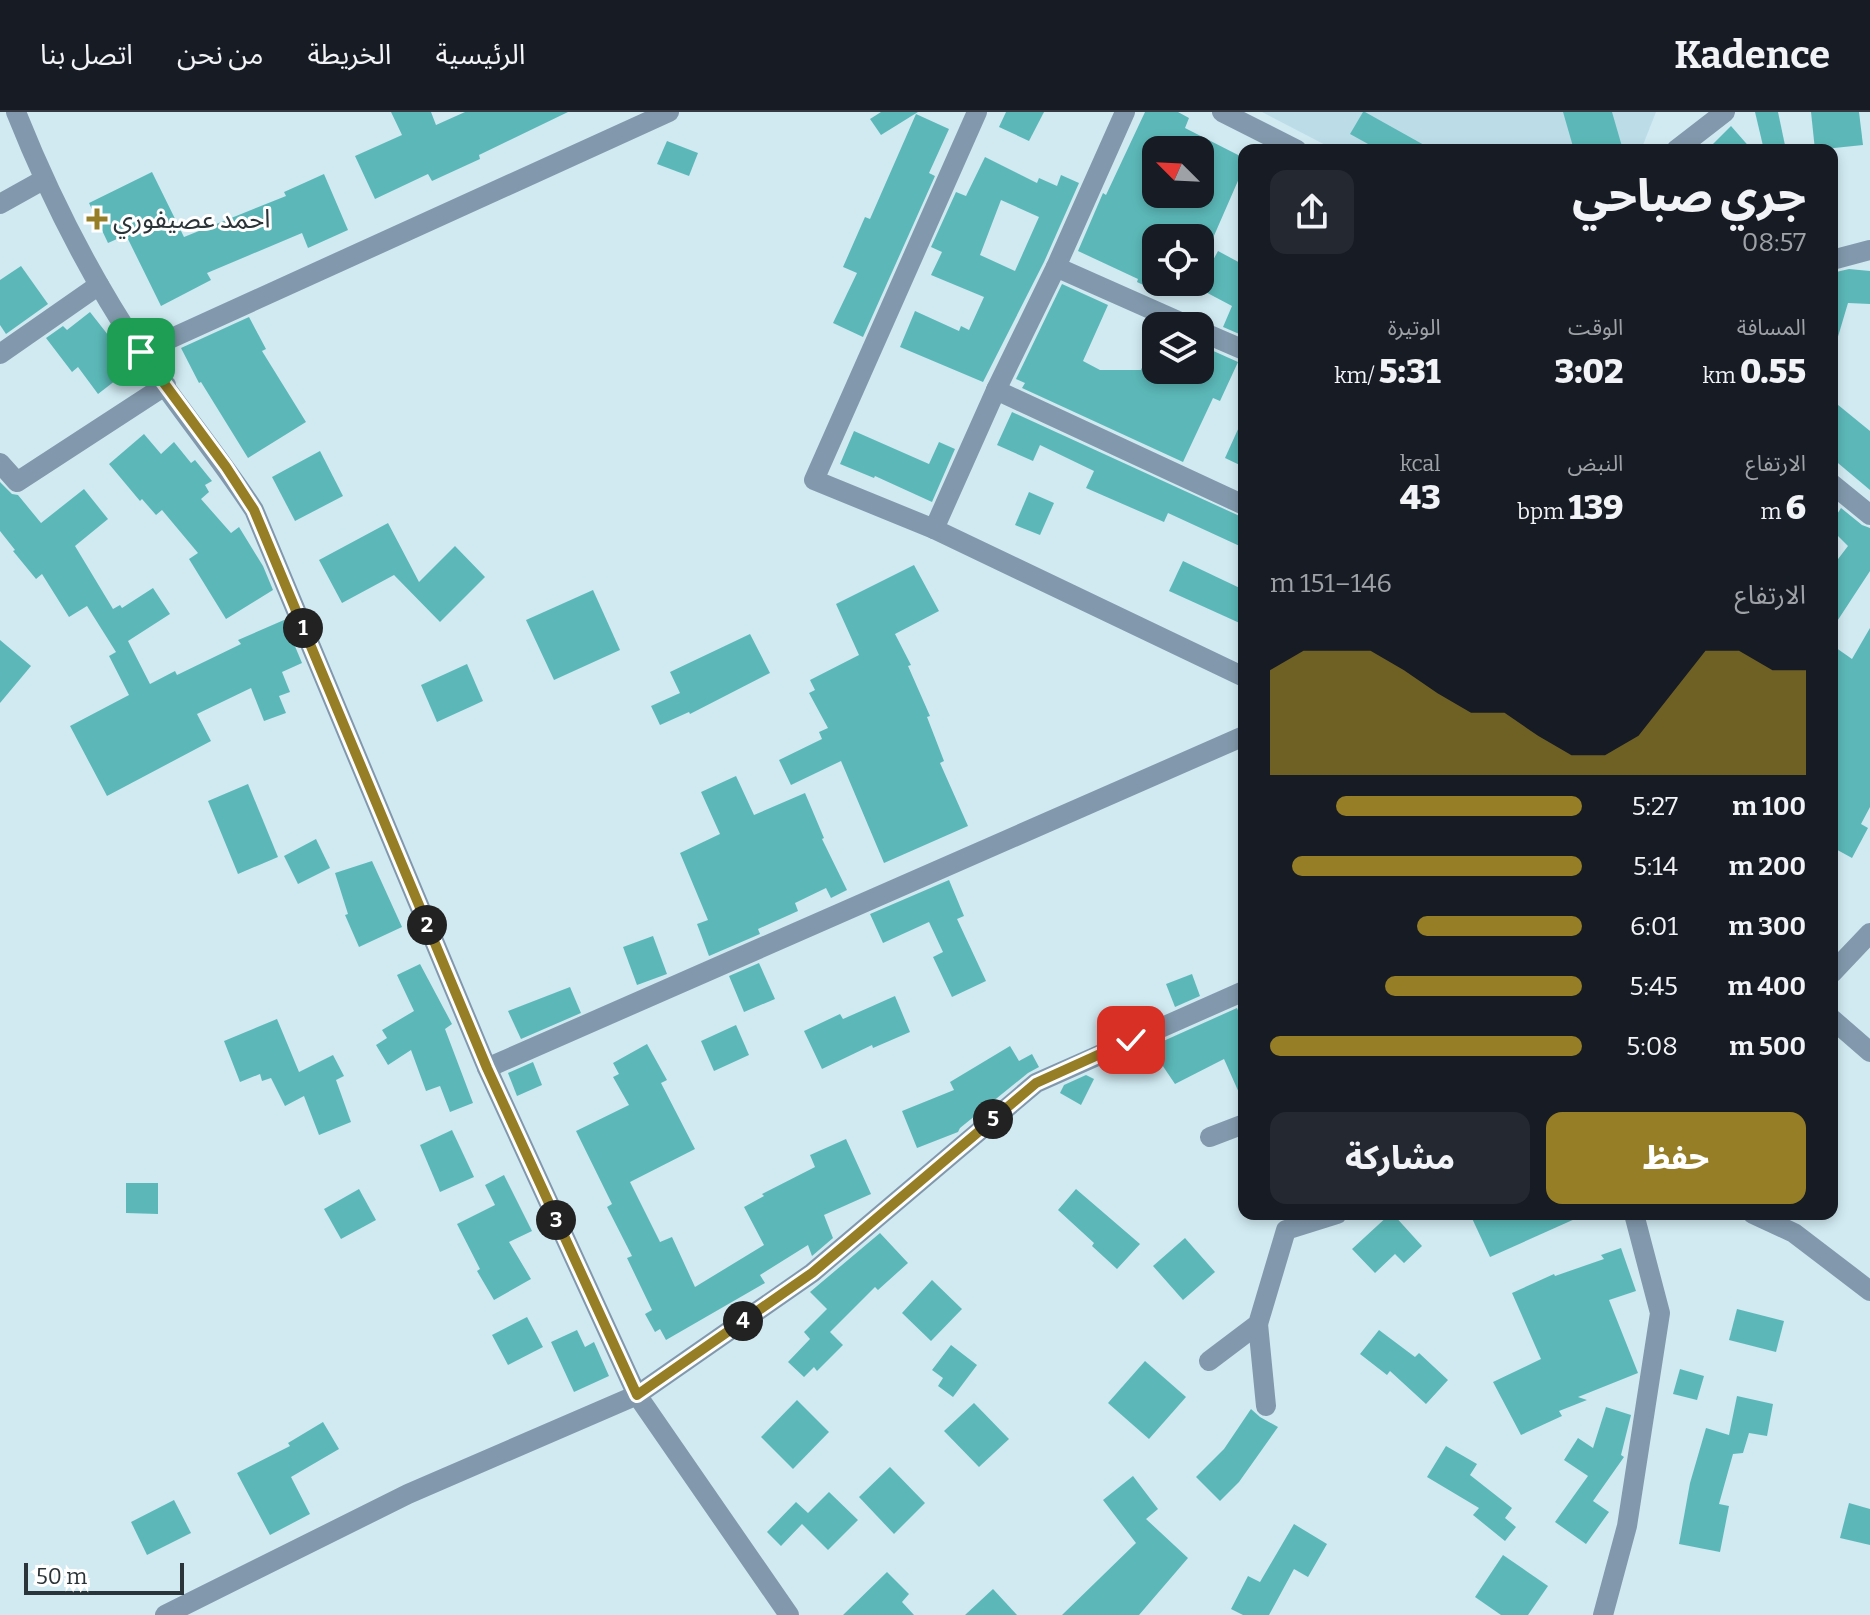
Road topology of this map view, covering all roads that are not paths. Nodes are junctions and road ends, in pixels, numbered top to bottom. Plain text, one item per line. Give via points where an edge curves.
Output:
1 (16, 112) edge
2 (669, 112) edge
3 (977, 112) edge
4 (1125, 112) edge
5 (1222, 112) edge
6 (1725, 112) edge
7 (1285, 144) edge
8 (1684, 144) edge
9 (43, 180) junction
10 (0, 204) edge
11 (1870, 250) edge
12 (1838, 258) edge
13 (1056, 267) junction
14 (99, 285) junction
15 (1157, 312) edge
16 (1214, 337) edge
17 (1238, 347) edge
18 (141, 352) junction
19 (0, 354) edge
20 (166, 385) junction
21 (996, 390) junction
22 (0, 463) edge
23 (1838, 489) edge
24 (1238, 502) edge
25 (1870, 515) edge
26 (934, 529) junction
27 (1238, 674) edge
28 (1238, 739) edge
29 (1870, 933) edge
30 (1838, 967) edge
31 (1238, 994) edge
32 (1838, 1024) edge
33 (1870, 1052) edge
34 (487, 1068) junction
35 (1238, 1126) edge
36 (1210, 1137) dead end
37 (1318, 1220) edge
38 (1636, 1220) edge
39 (1770, 1220) edge
40 (1870, 1291) edge
41 (1258, 1324) junction
42 (1209, 1361) dead end
43 (637, 1395) junction
44 (1266, 1406) dead end
45 (165, 1615) edge
46 (789, 1615) edge
47 (1603, 1615) edge

1 - 9 street
2 - 18 street
3 - 26 street via 814,480
4 - 13 street
5 - 7 street
6 - 8 street
9 - 10 street
9 - 14 street
11 - 12 street
13 - 15 street
13 - 21 street
14 - 18 street
14 - 19 street
16 - 17 street
18 - 20 street
20 - 22 street via 17,482
20 - 34 street via 254,510
21 - 24 street
21 - 26 street
23 - 25 street
26 - 27 street
28 - 34 street
29 - 30 street
31 - 43 street via 1036,1083 812,1273
32 - 33 street
34 - 43 street
35 - 36 street
37 - 41 street via 1286,1230
38 - 47 street via 1660,1313 1627,1526
39 - 40 street
41 - 42 street
41 - 44 street
43 - 45 street via 408,1494
43 - 46 street

